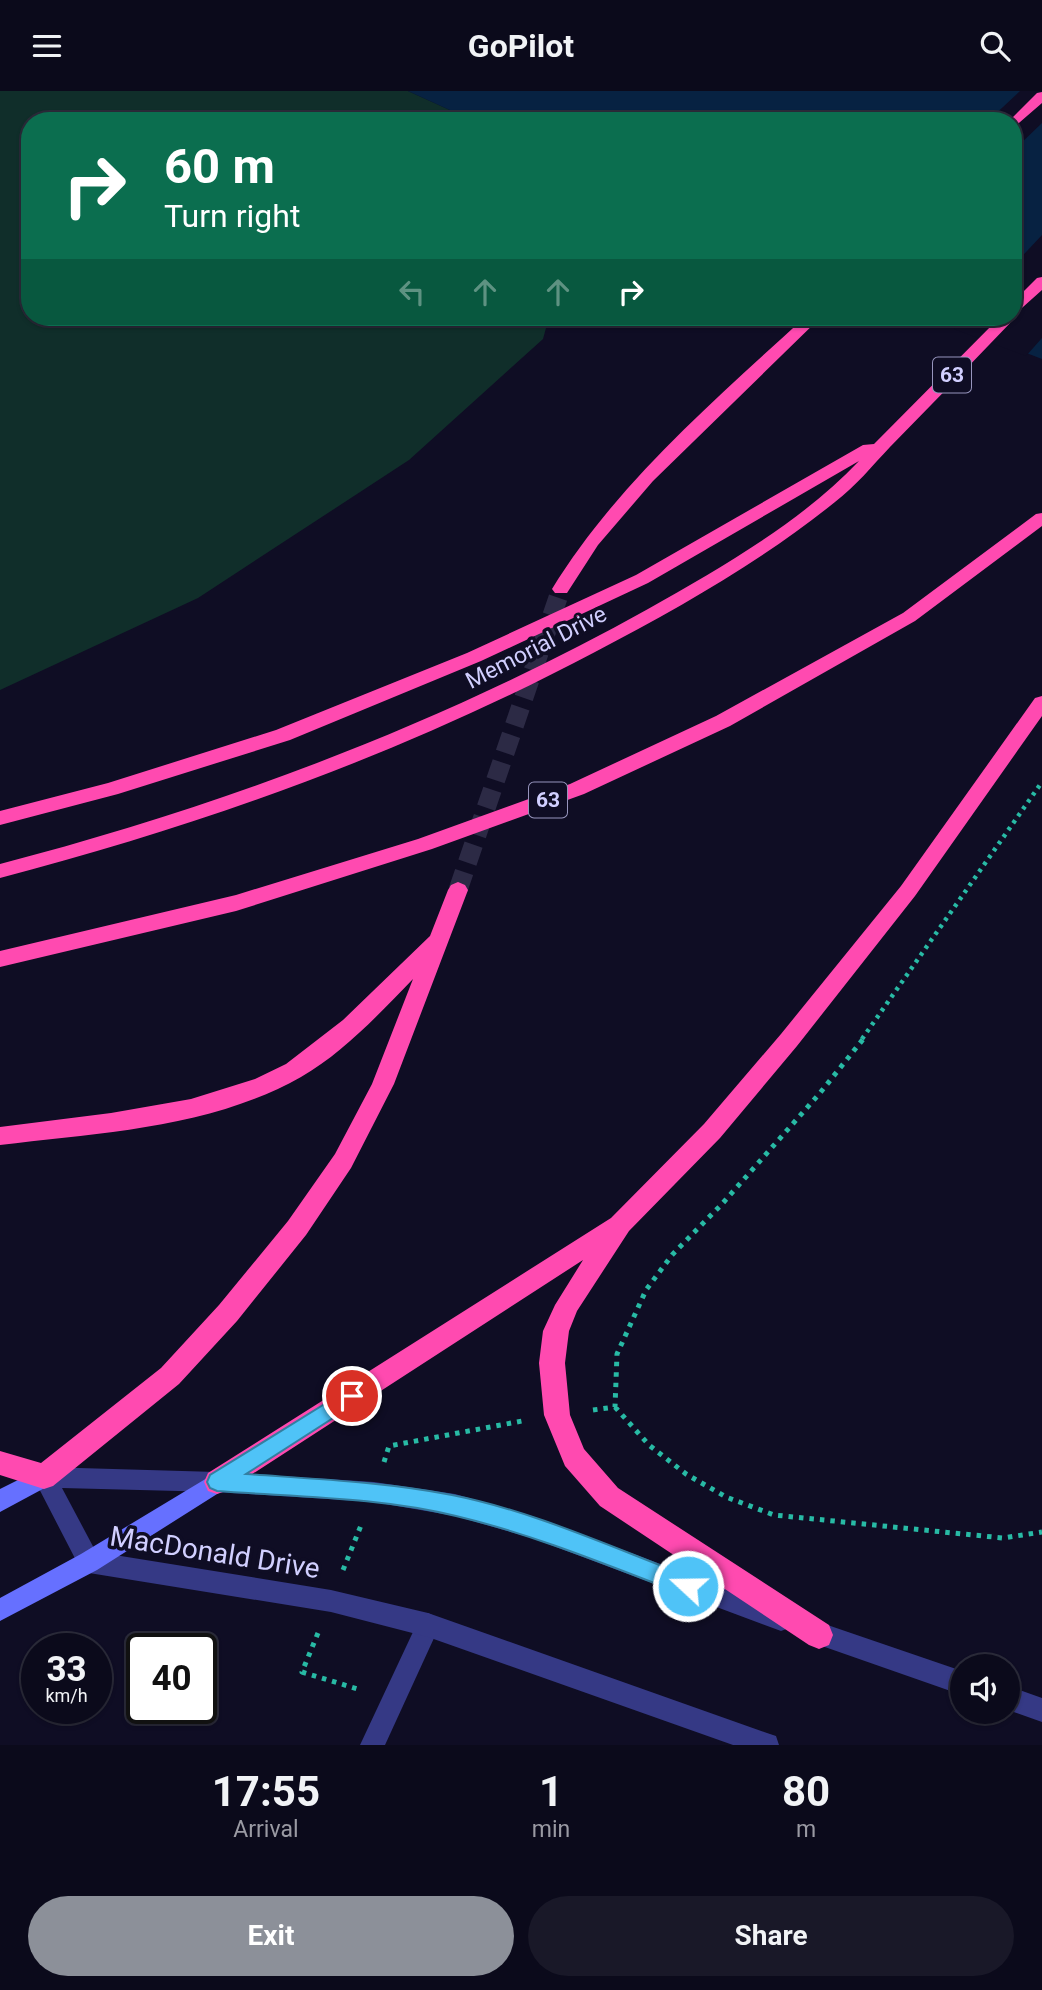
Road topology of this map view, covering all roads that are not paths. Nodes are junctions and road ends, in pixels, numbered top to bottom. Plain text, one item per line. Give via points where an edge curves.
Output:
1 (1042, 96) edge
2 (1022, 115) edge
3 (1042, 281) edge
4 (1022, 302) edge
5 (804, 326) edge
6 (999, 326) edge
7 (896, 433) junction
8 (1042, 518) edge
9 (561, 589) tunnel mouth
10 (1042, 702) edge
11 (0, 818) edge
12 (0, 871) edge
13 (458, 890) tunnel mouth
14 (442, 936) junction
15 (0, 959) edge
16 (0, 1136) edge
17 (621, 1224) junction
18 (0, 1463) edge
19 (44, 1477) junction
20 (217, 1482) junction
21 (0, 1501) edge
22 (89, 1562) junction
23 (0, 1610) edge
24 (428, 1625) junction
25 (819, 1635) junction
26 (950, 1679) edge
27 (1020, 1702) edge
28 (1042, 1710) edge
29 (372, 1745) edge
30 (767, 1745) edge

1 - 2 highway
3 - 4 highway
5 - 9 highway via 638,488 596,536
6 - 7 highway, Memorial Drive / 63
7 - 11 highway via 642,579 474,657 283,736
7 - 12 highway, Memorial Drive / 63 via 832,496 746,559 483,703 248,797
8 - 15 highway, 63 via 909,617 723,721 577,789 425,844 236,903
10 - 17 highway via 908,891 789,1040 712,1131
13 - 14 highway
14 - 16 highway via 322,1050 251,1091 209,1104
14 - 19 highway via 383,1084 342,1161 297,1229 170,1376
17 - 20 highway
17 - 25 highway via 567,1305 556,1331 552,1363 557,1415 574,1457 609,1497
18 - 19 highway
19 - 20 street
19 - 21 main road
19 - 22 street, MacDonald Drive
20 - 22 main road
20 - 25 street via 374,1492 455,1506 531,1527
22 - 23 main road
22 - 24 street, MacDonald Drive via 331,1601
24 - 29 street
24 - 30 street, MacDonald Drive
25 - 26 street
27 - 28 street

